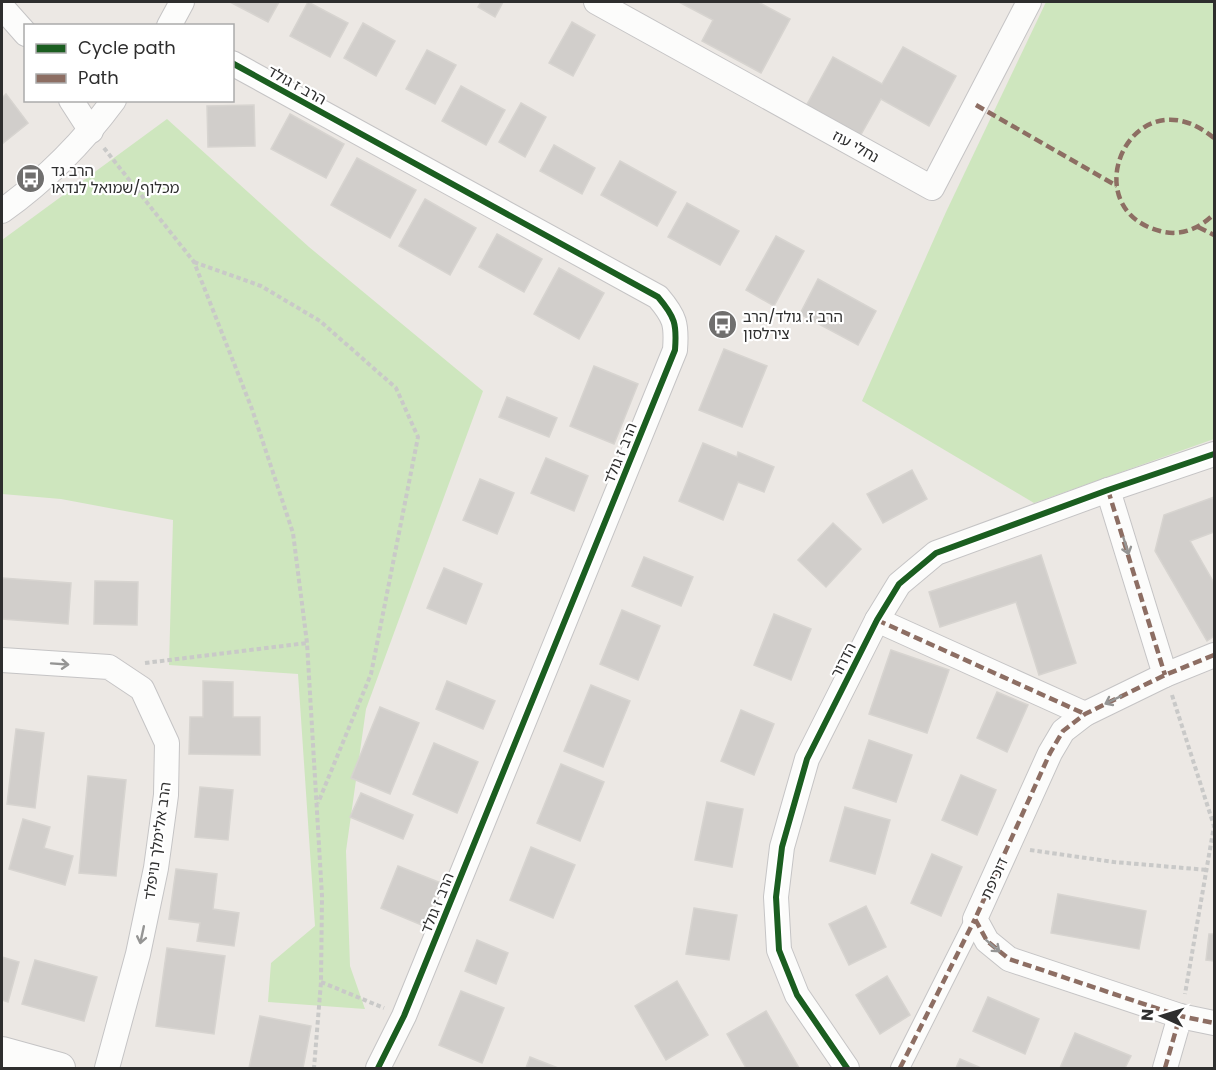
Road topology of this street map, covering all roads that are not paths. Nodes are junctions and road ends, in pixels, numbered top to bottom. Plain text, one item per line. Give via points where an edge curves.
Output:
1 (182, 2) edge
2 (596, 2) edge
3 (1029, 2) edge
4 (2, 7) edge
5 (170, 24) edge
6 (24, 32) edge
7 (234, 64) edge
8 (72, 102) edge
9 (113, 102) edge
10 (91, 131) junction
11 (2, 211) edge
12 (1215, 454) edge
13 (1108, 490) junction
14 (877, 620) junction
15 (1215, 655) edge
16 (2, 660) edge
17 (1166, 675) junction
18 (1085, 714) junction
19 (975, 920) junction
20 (1180, 1016) junction
21 (1215, 1023) edge
22 (2, 1052) edge
23 (60, 1068) edge
24 (107, 1068) edge
25 (378, 1068) edge
26 (848, 1068) edge
27 (900, 1068) edge
28 (1165, 1068) edge

1 - 5 street
2 - 3 street, נחלי עוז via 932,189
4 - 6 street
7 - 25 street, הרב ז גולד via 658,297 672,313 677,328 675,350 404,1016
8 - 10 street
9 - 10 street
10 - 11 street
12 - 13 street, הדרור
13 - 14 street, הדרור via 936,553 899,584
13 -> 17 street
14 - 18 street
14 - 26 street, הדרור via 807,759 782,847 776,897 779,950 797,995
15 - 17 street, דוכיפת
16 -> 24 street, הרב אלימלך נויפלד via 109,667 142,689 167,743 166,795 156,868
17 -> 18 street, דוכיפת
18 - 19 street, דוכיפת via 1063,731 1050,753
19 -> 20 street via 987,941 1010,959
19 - 27 street
20 - 21 street
20 - 28 street
22 - 23 street

